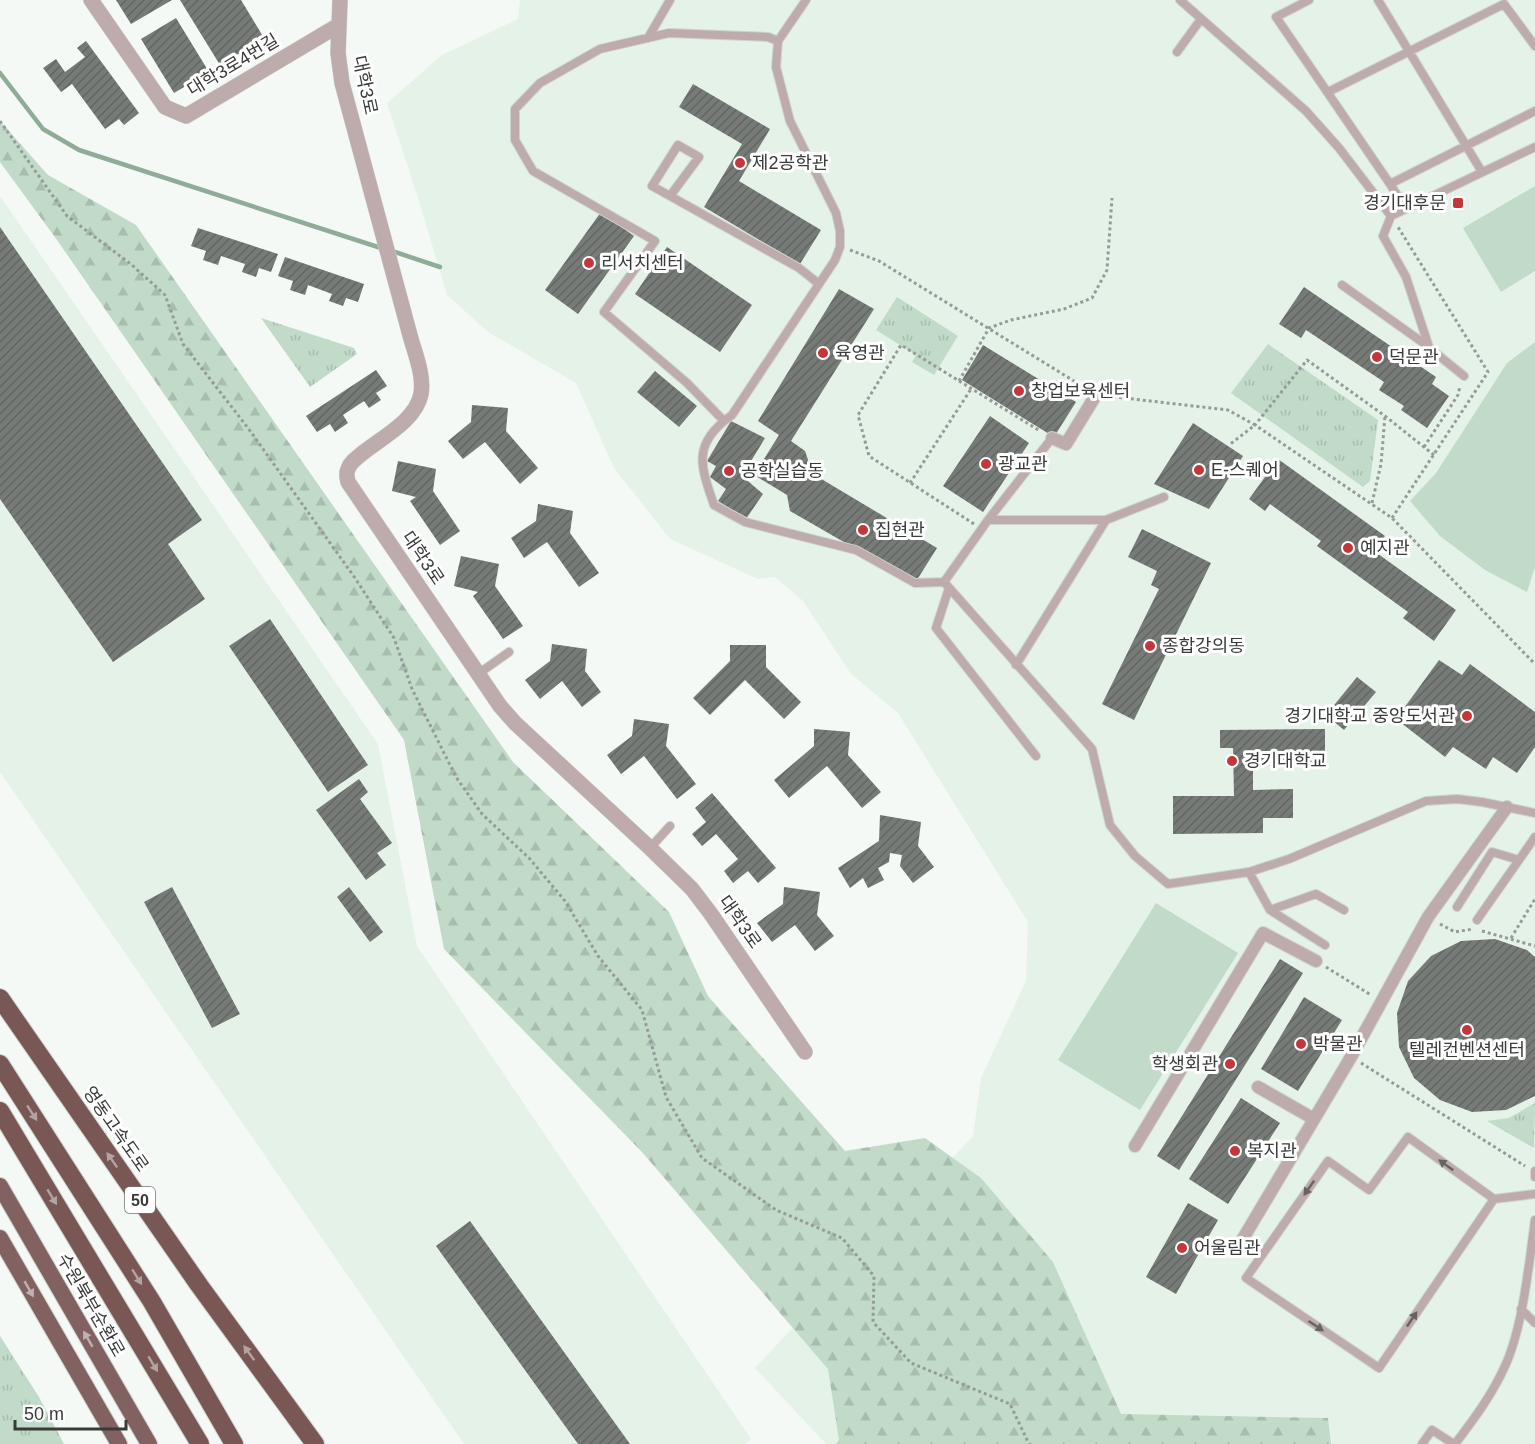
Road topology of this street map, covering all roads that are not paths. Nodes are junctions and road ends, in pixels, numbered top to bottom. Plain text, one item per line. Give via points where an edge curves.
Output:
1 (92, 0) edge
2 (340, 0) edge
3 (670, 0) edge
4 (806, 0) edge
5 (1180, 0) edge
6 (1309, 0) edge
7 (1378, 0) edge
8 (1201, 19) junction
9 (339, 25) junction
10 (648, 38) junction
11 (778, 41) junction
12 (1535, 46) edge
13 (1177, 52) dead end
14 (1409, 52) junction
15 (1328, 92) junction
16 (1535, 111) edge
17 (1466, 146) junction
18 (1535, 147) edge
19 (1482, 172) junction
20 (1390, 184) junction
21 (670, 196) junction
22 (1406, 209) junction
23 (1391, 216) junction
24 (819, 284) junction
25 (1342, 285) dead end
26 (1430, 348) junction
27 (1464, 376) dead end
28 (1096, 395) road end
29 (724, 421) junction
30 (1052, 438) joint
31 (1164, 497) dead end
32 (988, 520) junction
33 (1106, 520) junction
34 (946, 585) junction
35 (509, 652) dead end
36 (1016, 665) junction
37 (478, 674) junction
38 (1036, 756) dead end
39 (1507, 807) junction
40 (1535, 813) edge
41 (670, 826) dead end
42 (1535, 837) edge
43 (650, 848) junction
44 (1519, 860) junction
45 (1249, 872) junction
46 (1457, 907) dead end
47 (1269, 910) junction
48 (1344, 910) dead end
49 (1477, 920) dead end
50 (1325, 945) dead end
51 (1316, 961) road end
52 (0, 998) edge
53 (805, 1052) dead end
54 (0, 1064) edge
55 (1258, 1087) dead end
56 (0, 1111) edge
57 (1314, 1119) junction
58 (1135, 1146) dead end
59 (0, 1186) edge
60 (1535, 1194) edge
61 (1494, 1199) junction
62 (1535, 1220) edge
63 (0, 1238) edge
64 (1238, 1247) dead end
65 (1521, 1309) junction
66 (1535, 1323) edge
67 (119, 1444) edge
68 (149, 1444) edge
69 (200, 1444) edge
70 (234, 1444) edge
71 (317, 1444) edge
72 (1422, 1444) edge
73 (1454, 1444) edge

1 - 9 street, 대학3로4번길 via 165,107 186,116
2 - 9 street, 대학3로
3 - 10 lane
4 - 11 lane
5 - 8 lane
6 - 15 lane via 1276,17
7 - 14 lane
8 - 13 lane
8 - 23 lane via 1306,111
9 - 37 street, 대학3로 via 342,83 421,378 417,406 356,458 346,474 360,501
10 - 11 lane via 669,33 768,37
10 - 29 lane via 600,50 540,83 515,109 515,140 533,171 655,241 604,312 687,383
11 - 24 lane via 776,67 790,121 836,213 840,231 835,260
12 - 14 lane via 1504,4
14 - 15 lane
14 - 17 lane
15 - 20 lane
16 - 17 lane
17 - 19 lane
17 - 20 lane
18 - 19 lane
19 - 22 lane
20 - 22 lane
21 - 21 lane via 652,186 678,145 699,157
21 - 24 lane via 799,268
22 - 23 lane
23 - 26 lane via 1383,236 1406,277
24 - 29 lane via 732,415
25 - 26 lane
26 - 27 lane
28 - 30 street via 1066,444
29 - 34 lane via 702,451 704,476 714,505 745,522 856,550 915,583
30 - 32 lane
31 - 33 lane
32 - 33 lane
32 - 34 lane
33 - 36 lane
34 - 36 lane
34 - 38 lane via 936,628
35 - 37 lane
36 - 45 lane via 1092,749 1110,825 1135,856 1168,884
37 - 43 street, 대학3로 via 514,723
39 - 40 lane
39 - 45 lane via 1457,799 1426,801 1290,859
39 - 57 street via 1428,917
41 - 43 lane
42 - 44 lane
43 - 53 street, 대학3로 via 692,889 711,914
44 - 46 lane via 1492,852
44 - 49 lane
45 - 47 lane
47 - 48 lane via 1316,894
47 - 50 lane
51 - 58 street via 1263,933
71 -> 52 highway, 영동고속도로 / 50 via 199,1285
54 -> 70 highway, 50 via 152,1302
55 - 57 street
56 -> 69 highway
57 - 64 street
68 -> 59 highway, 수원북부순환로
60 - 61 lane
61 -> 61 lane via 1408,1137 1369,1190 1328,1161 1246,1278 1379,1368
62 - 65 lane
63 -> 67 highway
65 - 66 lane
65 - 73 lane via 1506,1365 1481,1411
72 - 73 lane via 1432,1430

